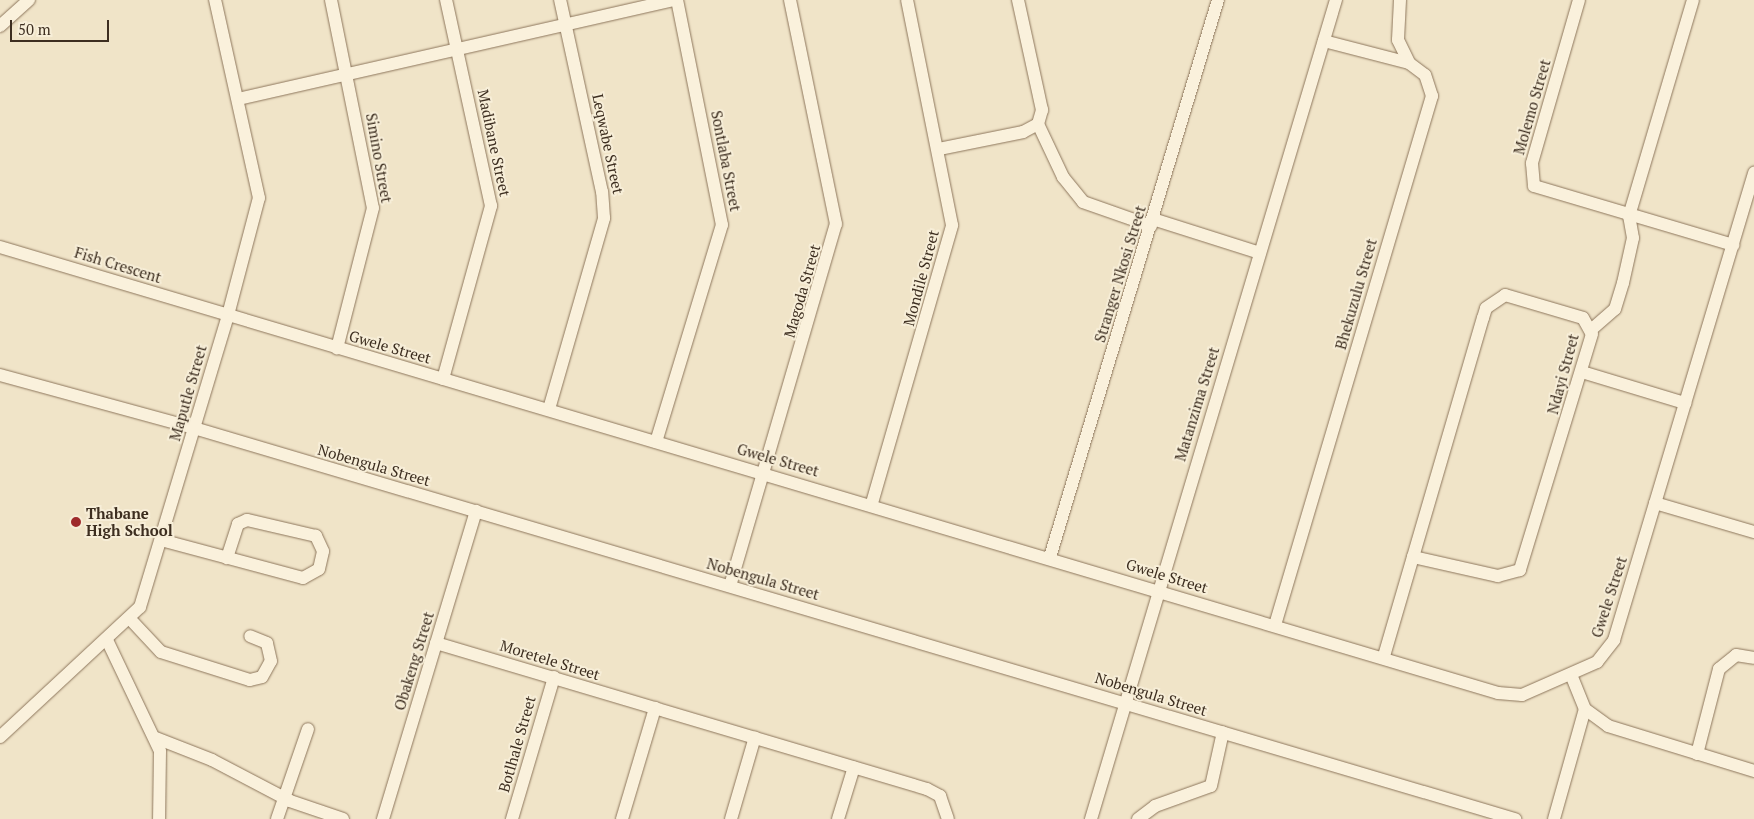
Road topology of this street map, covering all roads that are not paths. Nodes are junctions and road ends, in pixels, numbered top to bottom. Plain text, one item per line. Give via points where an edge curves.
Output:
1 (28, 0) edge
2 (214, 0) edge
3 (331, 0) edge
4 (446, 0) edge
5 (560, 0) edge
6 (676, 0) edge
7 (790, 0) edge
8 (907, 0) edge
9 (1018, 0) edge
10 (1218, 0) edge
11 (1336, 0) edge
12 (1400, 0) edge
13 (1579, 0) edge
14 (1693, 0) edge
15 (566, 25) junction
16 (0, 26) edge
17 (1324, 41) junction
18 (457, 48) junction
19 (1409, 63) junction
20 (347, 73) junction
21 (238, 98) junction
22 (1038, 124) junction
23 (939, 149) junction
24 (1754, 172) edge
25 (1629, 216) junction
26 (1152, 222) junction
27 (1733, 245) junction
28 (0, 247) edge
29 (1260, 253) junction
30 (228, 315) junction
31 (1592, 329) junction
32 (337, 348) junction
33 (1582, 372) junction
34 (0, 375) edge
35 (443, 379) junction
36 (1685, 403) junction
37 (549, 409) junction
38 (194, 428) junction
39 (656, 442) junction
40 (765, 473) junction
41 (872, 503) junction
42 (1655, 503) junction
43 (476, 512) junction
44 (1754, 532) edge
45 (161, 540) junction
46 (1050, 557) junction
47 (1413, 557) junction
48 (227, 558) junction
49 (730, 586) junction
50 (1157, 590) junction
51 (130, 620) junction
52 (1276, 625) junction
53 (250, 636) dead end
54 (107, 640) junction
55 (436, 643) junction
56 (1384, 656) junction
57 (1754, 658) edge
58 (554, 677) junction
59 (1572, 677) junction
60 (1124, 703) junction
61 (655, 708) junction
62 (1585, 709) junction
63 (308, 729) dead end
64 (1223, 732) junction
65 (0, 737) edge
66 (755, 737) junction
67 (156, 738) junction
68 (1696, 754) junction
69 (854, 767) junction
70 (1754, 771) edge
71 (287, 799) junction
72 (161, 800) junction
73 (159, 819) edge
74 (169, 819) edge
75 (277, 819) edge
76 (343, 819) edge
77 (384, 819) edge
78 (512, 819) edge
79 (622, 819) edge
80 (730, 819) edge
81 (838, 819) edge
82 (948, 819) edge
83 (1091, 819) edge
84 (1138, 819) edge
85 (1515, 819) edge
86 (1554, 819) edge

1 - 16 street
2 - 21 street, Maputle Street
3 - 20 street, Simino Street
4 - 18 street, Madibane Street
5 - 15 street, Leqwabe Street
6 - 15 street
6 - 39 street, Sontlaba Street via 722,225
7 - 40 street, Magoda Street via 836,224
8 - 23 street, Mondile Street
9 - 22 street via 1042,110
10 - 26 street, Stranger Nkosi Street
11 - 17 street, Matanzima Street
12 - 19 street via 1398,40
13 - 25 street, Molemo Street via 1532,164 1532,180 1540,190
14 - 25 street
15 - 18 street
15 - 37 street, Leqwabe Street via 602,192 604,218
17 - 19 street, Bhekuzulu Street
17 - 29 street, Matanzima Street
18 - 20 street
18 - 35 street, Madibane Street via 491,206
19 - 52 street, Bhekuzulu Street via 1425,75 1432,96
20 - 21 street
20 - 32 street, Simino Street via 373,208
21 - 30 street, Maputle Street via 259,198
22 - 23 street via 1023,132
22 - 26 street via 1062,177 1083,202
23 - 41 street, Mondile Street via 952,209 950,241
24 - 27 street, Gwele Street
25 - 27 street, Molemo Street
25 - 31 street via 1633,238 1615,309
26 - 29 street
26 - 46 street, Stranger Nkosi Street
27 - 36 street, Gwele Street
28 - 30 street, Fish Crescent
29 - 50 street, Matanzima Street
30 - 32 street, Gwele Street
30 - 38 street, Maputle Street
31 - 33 street, Ndayi Street
31 - 47 street, Ndayi Street via 1583,318 1568,312 1505,295 1491,301
32 - 35 street, Gwele Street
33 - 36 street
33 - 47 street, Ndayi Street via 1520,570 1498,576
34 - 38 street, Nobengula Street
35 - 37 street, Gwele Street
36 - 42 street, Gwele Street
37 - 39 street, Gwele Street
38 - 43 street, Nobengula Street
38 - 45 street, Maputle Street
39 - 40 street, Gwele Street
40 - 41 street, Gwele Street
40 - 49 street, Magoda Street
41 - 46 street, Gwele Street
42 - 44 street
42 - 59 street, Gwele Street via 1614,640 1604,656
43 - 49 street, Nobengula Street
43 - 55 street, Obakeng Street
45 - 48 street
45 - 51 street, Maputle Street via 146,592
46 - 50 street, Gwele Street
47 - 56 street, Ndayi Street
48 - 48 street via 238,524 247,520 316,536 323,551 319,569 302,578
49 - 60 street, Nobengula Street
50 - 52 street, Gwele Street
50 - 60 street, Matanzima Street
51 - 53 street via 161,652 250,680 262,677 270,661 267,643
51 - 54 street, Maputle Street
52 - 56 street, Gwele Street
54 - 65 street, Maputle Street
54 - 67 street
55 - 58 street, Moretele Street
55 - 77 street, Obakeng Street
56 - 59 street, Gwele Street via 1510,695
57 - 68 street via 1736,655 1719,669
58 - 61 street, Moretele Street
58 - 78 street, Botlhale Street
59 - 62 street
60 - 64 street, Nobengula Street
60 - 83 street, Matanzima Street
61 - 66 street, Moretele Street
61 - 79 street
62 - 68 street via 1608,726
62 - 86 street
63 - 71 street
64 - 84 street via 1211,786 1155,806
64 - 85 street, Nobengula Street
66 - 69 street, Moretele Street
66 - 80 street
67 - 71 street via 212,760
67 - 72 street via 162,765
68 - 70 street
69 - 81 street
69 - 82 street, Moretele Street via 940,796
71 - 75 street
71 - 76 street
72 - 73 street
72 - 74 street

